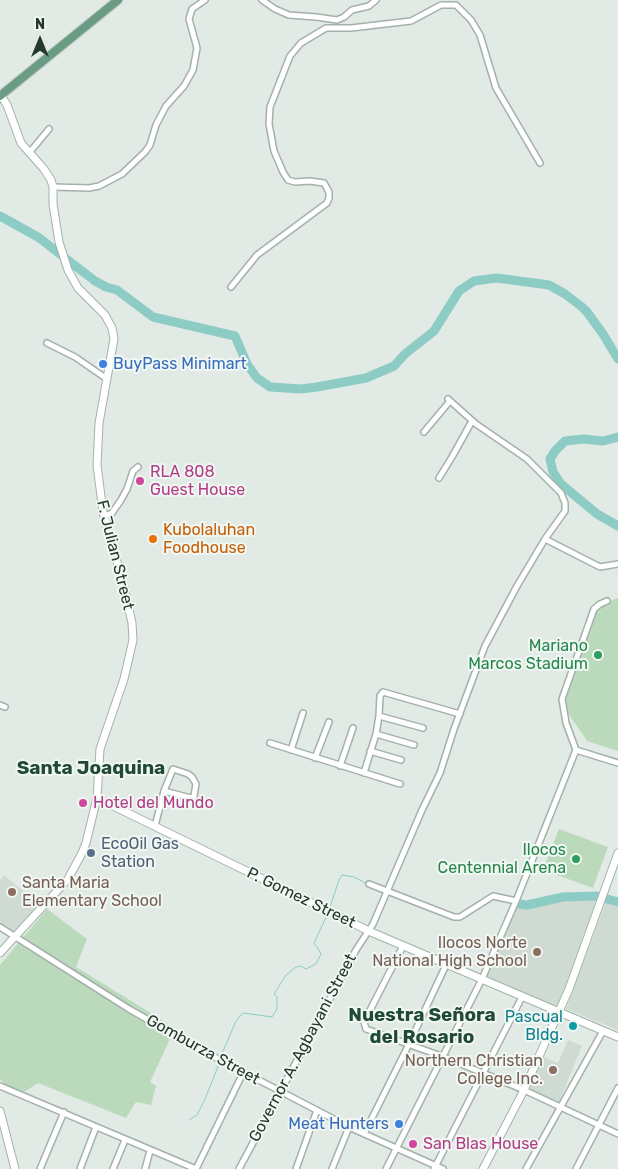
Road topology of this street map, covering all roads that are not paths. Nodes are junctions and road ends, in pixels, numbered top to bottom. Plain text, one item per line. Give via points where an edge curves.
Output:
1 (118, 0) edge
2 (205, 0) edge
3 (262, 0) edge
4 (376, 0) edge
5 (445, 2) edge
6 (327, 18) junction
7 (337, 20) junction
8 (326, 28) junction
9 (339, 28) junction
10 (0, 95) edge
11 (49, 128) dead end
12 (29, 152) junction
13 (540, 163) dead end
14 (53, 188) junction
15 (231, 287) dead end
16 (47, 343) dead end
17 (107, 379) junction
18 (472, 421) junction
19 (424, 432) dead end
20 (138, 467) dead end
21 (439, 478) dead end
22 (104, 516) junction
23 (546, 539) junction
24 (618, 564) edge
25 (606, 601) dead end
26 (303, 713) dead end
27 (460, 714) junction
28 (379, 716) junction
29 (329, 722) dead end
30 (353, 728) dead end
31 (423, 728) dead end
32 (376, 734) junction
33 (270, 743) dead end
34 (414, 745) dead end
35 (291, 750) junction
36 (576, 750) junction
37 (370, 751) junction
38 (315, 758) junction
39 (402, 760) dead end
40 (618, 763) edge
41 (340, 766) junction
42 (364, 774) junction
43 (400, 784) dead end
44 (164, 791) junction
45 (97, 798) junction
46 (155, 826) junction
47 (618, 853) edge
48 (615, 873) edge
49 (369, 884) dead end
50 (388, 891) junction
51 (516, 901) junction
52 (0, 927) edge
53 (369, 932) junction
54 (15, 937) junction
55 (403, 946) junction
56 (0, 953) edge
57 (446, 965) junction
58 (482, 979) junction
59 (522, 996) junction
60 (558, 1011) junction
61 (603, 1031) junction
62 (618, 1037) edge
63 (409, 1044) junction
64 (444, 1057) junction
65 (243, 1073) junction
66 (483, 1073) junction
67 (0, 1086) edge
68 (618, 1088) edge
69 (524, 1090) junction
70 (280, 1092) junction
71 (560, 1106) junction
72 (317, 1110) junction
73 (0, 1111) edge
74 (64, 1112) junction
75 (599, 1125) junction
76 (96, 1127) junction
77 (349, 1127) junction
78 (364, 1134) junction
79 (618, 1134) edge
80 (125, 1140) junction
81 (396, 1148) junction
82 (150, 1151) junction
83 (435, 1167) edge
84 (16, 1169) edge
85 (40, 1169) edge
86 (80, 1169) edge
87 (113, 1169) edge
88 (144, 1169) edge
89 (196, 1169) edge
90 (238, 1169) edge
91 (296, 1169) edge
92 (332, 1169) edge
93 (386, 1169) edge
94 (443, 1169) edge
95 (483, 1169) edge
96 (526, 1169) edge
97 (576, 1169) edge

1 - 10 main road
2 - 14 street via 192,10 188,18 197,48 193,70 166,106 145,152 122,174 99,186
3 - 6 street via 289,15
4 - 7 street
5 - 9 street via 411,21
5 - 13 street via 461,8 480,35 496,88
6 - 7 street
6 - 8 street
7 - 9 street
8 - 9 street
8 - 15 street via 301,43 290,56 270,107 269,124 274,151 288,180 324,183 329,198 327,203 257,255
10 - 12 main road, F. Julian Street via 21,143
11 - 12 street
12 - 14 main road, F. Julian Street via 48,175
14 - 17 main road, F. Julian Street via 59,242 68,270 78,288 106,315 112,328 114,339
16 - 17 street
17 - 22 main road, F. Julian Street via 98,458
18 - 19 street, Governor A. Agbayani Street via 449,400
18 - 21 street
18 - 23 street, Governor A. Agbayani Street via 522,455 564,497 564,514
20 - 22 street via 112,513
22 - 45 main road, F. Julian Street via 124,587 133,640 124,680 100,750
23 - 24 street via 600,567
23 - 27 street, Governor A. Agbayani Street via 487,641
25 - 36 street via 594,609 562,699
26 - 35 street
27 - 28 street via 383,692
27 - 50 street, Governor A. Agbayani Street via 440,773
28 - 31 street
28 - 32 street
29 - 38 street
30 - 41 street
32 - 34 street
32 - 37 street
33 - 35 street
35 - 38 street
36 - 40 street
36 - 51 street
37 - 39 street
37 - 42 street
38 - 41 street
41 - 42 street
42 - 43 street
44 - 44 street via 191,798 196,784 188,774 173,769
44 - 46 street
45 - 46 main road, P. Gomez Street
45 - 54 main road, F. Julian Street via 86,843 74,870
46 - 53 main road, P. Gomez Street
47 - 48 main road
48 - 60 main road
49 - 50 street
50 - 51 street via 454,917 460,917 493,896
50 - 53 street, Governor A. Agbayani Street
51 - 58 street
52 - 54 street, Gomburza Street
53 - 55 main road, P. Gomez Street
53 - 70 street, Governor A. Agbayani Street via 356,950
54 - 56 main road, F. Julian Street
54 - 65 street, Gomburza Street via 129,1009
55 - 57 main road, P. Gomez Street
55 - 63 street via 364,1022 366,1029
57 - 58 main road, P. Gomez Street
57 - 63 street
58 - 59 main road, P. Gomez Street
58 - 64 street
59 - 60 main road, P. Gomez Street
59 - 66 street
60 - 61 main road, P. Gomez Street
60 - 69 main road
61 - 62 main road, P. Gomez Street
61 - 71 street
63 - 64 street
63 - 78 street
64 - 66 street
64 - 81 street
65 - 70 street, Gomburza Street
65 - 89 street
66 - 69 street
66 - 83 street
67 - 74 street
68 - 75 street
69 - 71 street
69 - 95 main road
70 - 72 street, Gomburza Street
70 - 90 street, Governor A. Agbayani Street
71 - 75 street
71 - 96 street
72 - 77 street, Gomburza Street
72 - 91 street
73 - 84 main road
74 - 76 street
74 - 85 street
75 - 79 street
75 - 97 street
76 - 80 street
76 - 86 street
77 - 78 street, Gomburza Street
77 - 92 street
78 - 81 street, Gomburza Street
80 - 82 street
80 - 87 street
81 - 83 street, Gomburza Street
81 - 93 street
82 - 88 street
82 - 89 street
83 - 94 street, Gomburza Street

